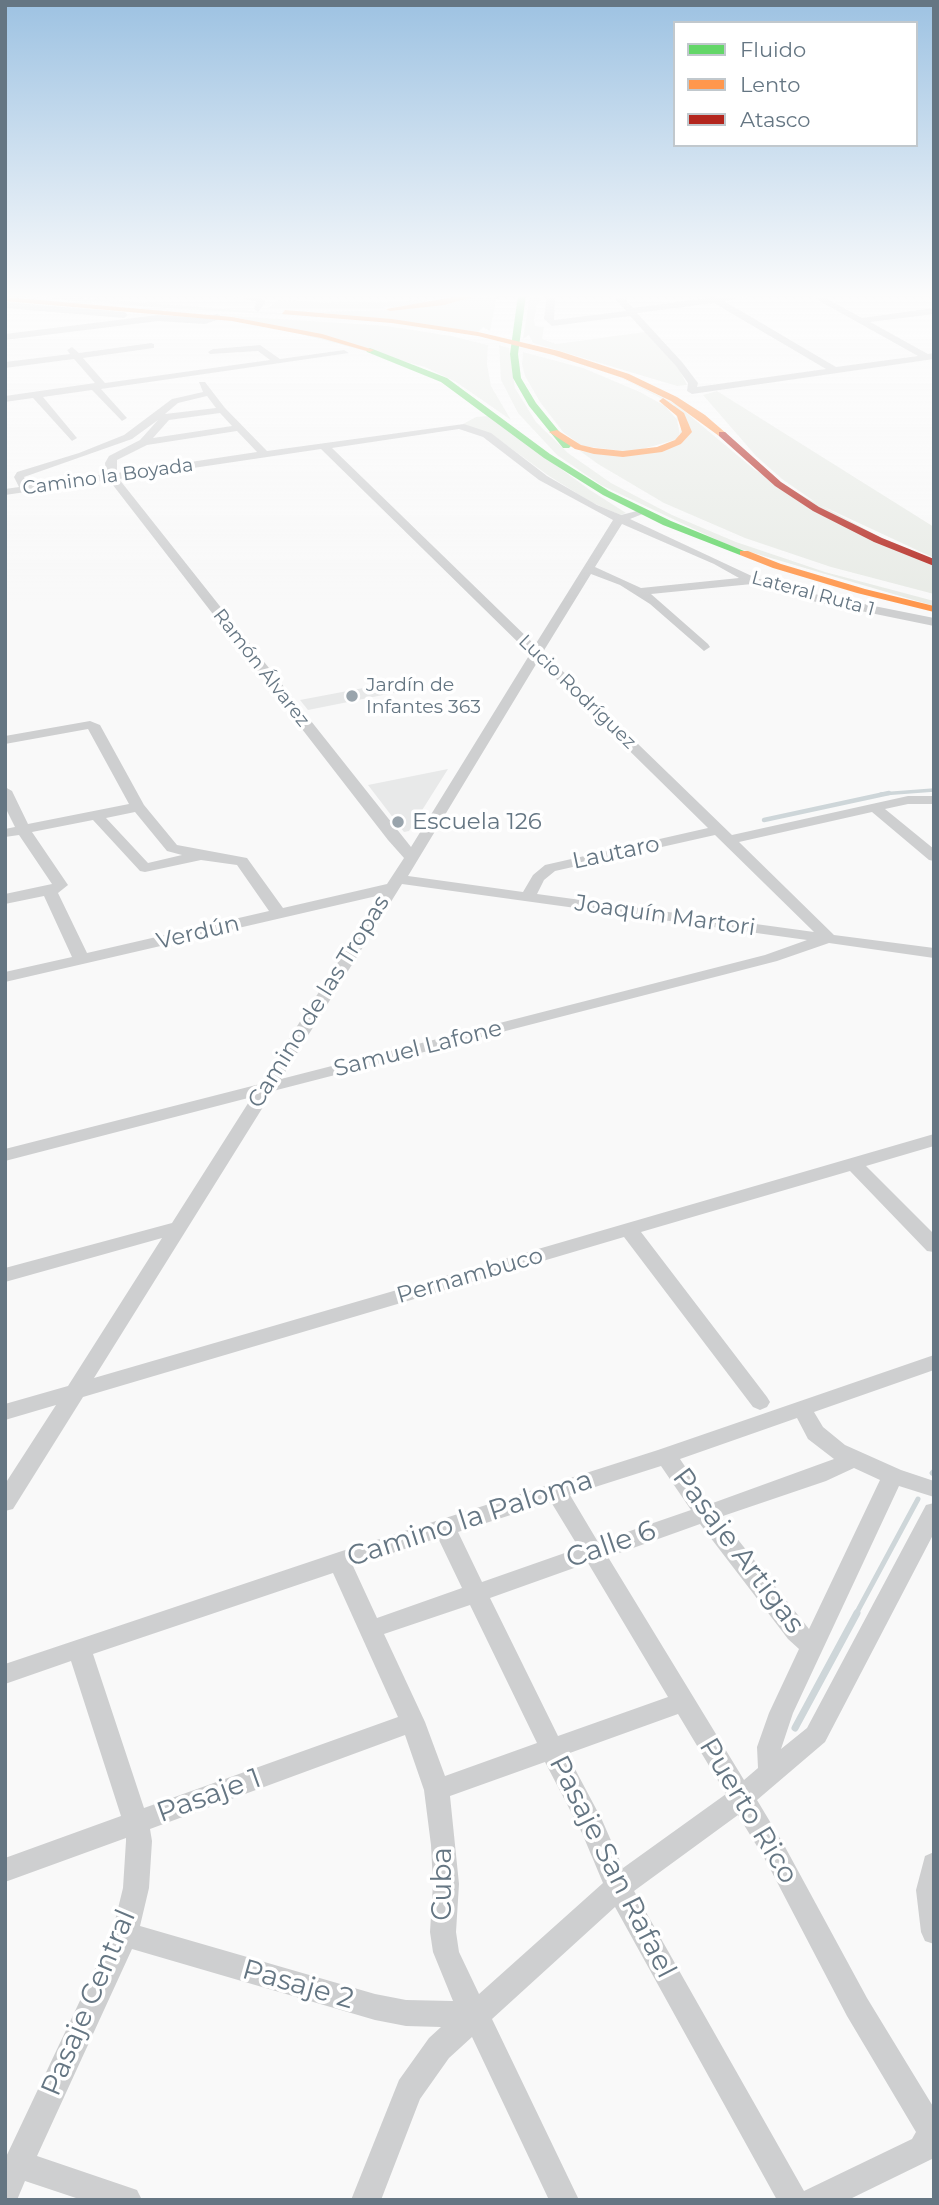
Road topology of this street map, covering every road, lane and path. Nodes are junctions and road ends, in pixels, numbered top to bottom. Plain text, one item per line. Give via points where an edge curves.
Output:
1 (38, 398) edge
2 (104, 398) edge
3 (188, 398) edge
4 (213, 398) edge
5 (470, 398) edge
6 (528, 398) edge
7 (656, 398) edge
8 (669, 398) edge
9 (698, 398) edge
10 (509, 408) dead end
11 (222, 410) junction
12 (161, 417) junction
13 (122, 418) dead end
14 (460, 426) joint
15 (240, 428) junction
16 (554, 432) junction
17 (72, 438) dead end
18 (729, 439) junction
19 (144, 442) junction
20 (324, 446) junction
21 (265, 454) junction
22 (562, 463) junction
23 (112, 477) junction
24 (26, 489) junction
25 (5, 492) edge
26 (641, 511) junction
27 (619, 520) junction
28 (934, 563) edge
29 (588, 569) junction
30 (752, 580) junction
31 (639, 592) junction
32 (934, 597) edge
33 (934, 609) edge
34 (934, 622) edge
35 (704, 647) dead end
36 (536, 652) junction
37 (5, 740) edge
38 (5, 791) edge
39 (934, 800) edge
40 (138, 807) junction
41 (874, 807) junction
42 (96, 815) junction
43 (23, 830) junction
44 (5, 833) edge
45 (725, 835) junction
46 (199, 855) junction
47 (412, 857) junction
48 (934, 857) edge
49 (393, 884) junction
50 (55, 887) junction
51 (528, 897) junction
52 (5, 899) edge
53 (279, 914) junction
54 (829, 938) junction
55 (934, 953) edge
56 (82, 960) junction
57 (5, 977) edge
58 (264, 1089) junction
59 (934, 1140) edge
60 (5, 1155) edge
61 (854, 1164) junction
62 (176, 1228) junction
63 (629, 1230) junction
64 (934, 1246) edge
65 (5, 1275) edge
66 (934, 1363) edge
67 (77, 1391) junction
68 (760, 1402) dead end
69 (802, 1409) junction
70 (5, 1412) edge
71 (666, 1456) junction
72 (853, 1460) junction
73 (893, 1476) junction
74 (934, 1489) edge
75 (556, 1491) junction
76 (5, 1503) edge
77 (934, 1511) edge
78 (705, 1514) junction
79 (443, 1527) junction
80 (592, 1551) junction
81 (339, 1562) junction
82 (475, 1592) junction
83 (369, 1630) junction
84 (811, 1645) junction
85 (79, 1648) junction
86 (5, 1674) edge
87 (682, 1702) junction
88 (413, 1722) junction
89 (552, 1750) junction
90 (771, 1775) junction
91 (438, 1790) junction
92 (741, 1798) junction
93 (135, 1823) junction
94 (934, 1864) edge
95 (5, 1870) edge
96 (618, 1887) junction
97 (934, 1933) edge
98 (125, 1934) junction
99 (475, 2015) junction
100 (933, 2133) edge
101 (18, 2164) junction
102 (5, 2192) edge
103 (127, 2200) edge
104 (366, 2200) edge
105 (564, 2200) edge
106 (793, 2200) edge
107 (815, 2200) edge

1 - 17 street
2 - 13 street
3 - 12 street via 175,401
4 - 11 street
5 - 22 highway
6 - 16 highway
7 - 16 highway via 676,410 687,429 682,439 667,448 623,454 578,447
8 - 18 highway
9 - 18 highway
10 - 22 highway via 533,438
11 - 12 street
11 - 15 street
12 - 19 street
12 - 24 street via 83,455 21,474
14 - 20 street, Camino la Boyada
14 - 27 street, Lateral Ruta 1 via 487,435 543,478
15 - 19 street
15 - 21 street
16 - 32 highway via 575,454 606,475 694,521 807,563
18 - 28 highway via 778,484 816,509
19 - 23 street via 113,458
20 - 21 street, Camino la Boyada
20 - 36 street, Lucio Rodríguez
21 - 23 street, Camino la Boyada
22 - 26 highway
23 - 24 street, Camino la Boyada
23 - 47 street, Ramón Álvarez
24 - 25 street, Camino la Boyada
26 - 27 street
26 - 33 highway via 777,566
27 - 29 street, Camino de las Tropas
27 - 30 street, Lateral Ruta 1
29 - 31 street
29 - 36 street, Camino de las Tropas
30 - 31 street
30 - 34 street, Lateral Ruta 1
31 - 35 street
36 - 45 street, Lucio Rodríguez
36 - 47 street, Camino de las Tropas
37 - 40 street via 90,725
38 - 43 street
39 - 41 street, Lautaro
40 - 42 street
40 - 46 street via 173,849
41 - 45 street, Lautaro
41 - 48 street
42 - 43 street
42 - 46 street via 145,868
43 - 44 street
43 - 50 street
45 - 51 street, Lautaro via 550,868 538,878
45 - 54 street, Lucio Rodríguez
46 - 53 street via 242,861
47 - 49 street, Camino de las Tropas
49 - 51 street, Joaquín Martori
49 - 53 street, Verdún
49 - 58 street, Camino de las Tropas
50 - 52 street
50 - 56 street
51 - 54 street, Joaquín Martori
53 - 56 street, Verdún
54 - 55 street, Joaquín Martori
54 - 58 street, Samuel Lafone via 771,958
56 - 57 street, Verdún
58 - 60 street, Samuel Lafone
58 - 62 street, Camino de las Tropas
59 - 61 street, Pernambuco
61 - 63 street, Pernambuco
61 - 64 street
62 - 65 street
62 - 67 street, Camino de las Tropas
63 - 67 street, Pernambuco
63 - 68 street
66 - 69 street, Camino la Paloma
67 - 70 street, Pernambuco
67 - 76 street, Camino de las Tropas
69 - 71 street, Camino la Paloma
69 - 72 street via 821,1439
71 - 75 street, Camino la Paloma
71 - 78 street, Pasaje Artigas
72 - 73 street
72 - 78 street, Calle 6
73 - 74 street
73 - 84 street
75 - 79 street, Camino la Paloma
75 - 80 street, Puerto Rico
77 - 90 street via 816,1735
78 - 80 street, Calle 6
78 - 84 street, Pasaje Artigas
79 - 81 street, Camino la Paloma
79 - 82 street, Pasaje San Rafael
80 - 82 street, Calle 6
80 - 87 street, Puerto Rico
81 - 83 street, Cuba
81 - 85 street, Camino la Paloma
82 - 83 street, Calle 6
82 - 89 street, Pasaje San Rafael
83 - 88 street, Cuba
84 - 90 street via 769,1747
85 - 86 street, Camino la Paloma
85 - 93 street, Pasaje Central
87 - 89 street
87 - 92 street, Puerto Rico
88 - 91 street, Cuba
88 - 93 street, Pasaje 1
89 - 91 street
89 - 96 street, Pasaje San Rafael
90 - 92 street
91 - 99 street, Cuba via 446,1952
92 - 96 street
92 - 100 street, Puerto Rico
93 - 95 street, Pasaje 1
93 - 98 street, Pasaje Central via 139,1861
94 - 97 street via 929,1890
96 - 99 street
96 - 106 street, Pasaje San Rafael
98 - 99 street, Pasaje 2 via 375,2007
98 - 101 street, Pasaje Central
99 - 104 street via 439,2048 409,2090
99 - 105 street, Cuba
100 - 107 street via 922,2149
101 - 102 street, Pasaje Central
101 - 103 street

